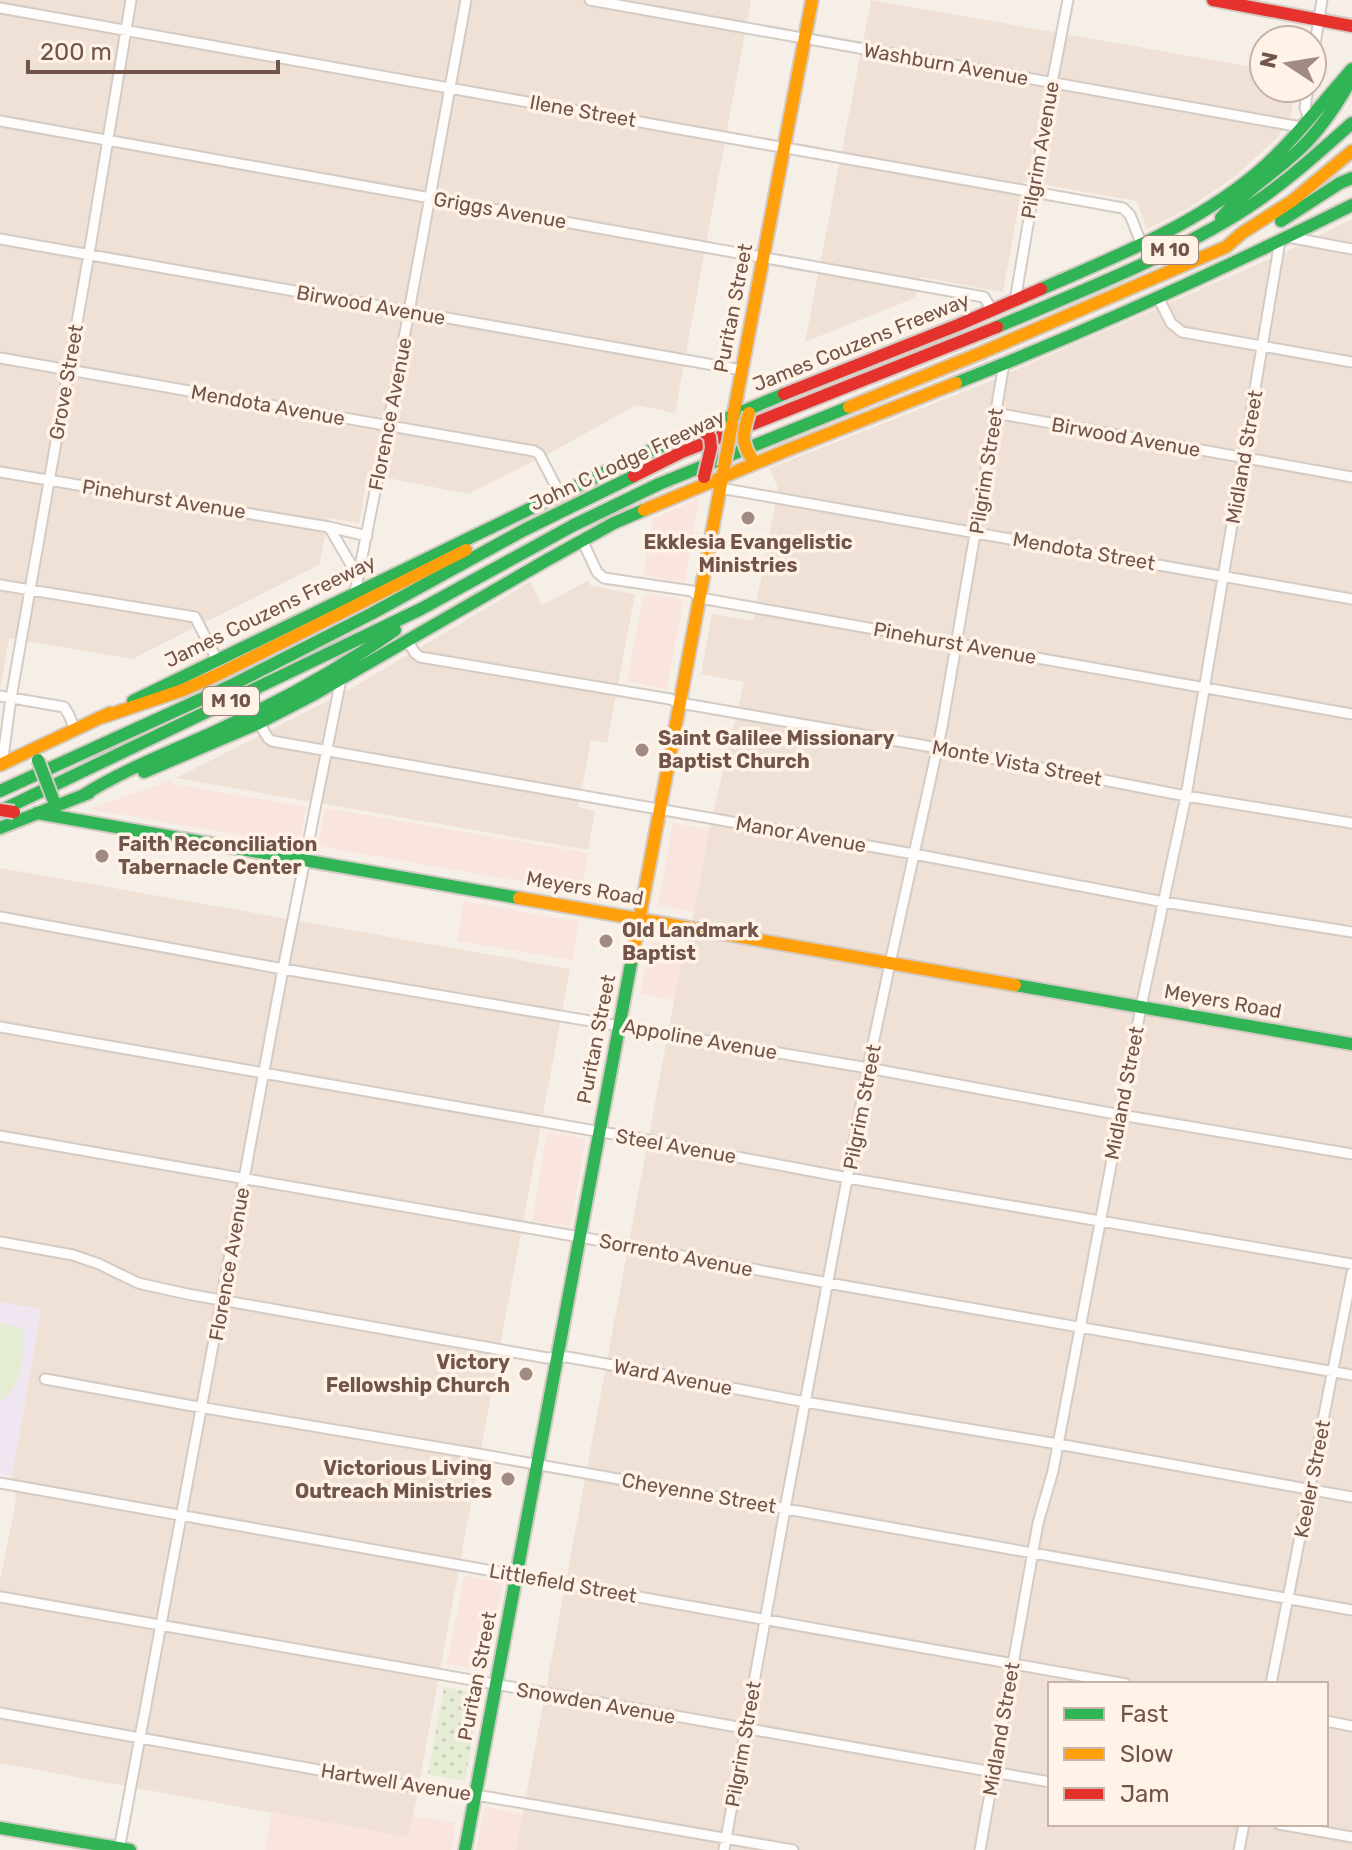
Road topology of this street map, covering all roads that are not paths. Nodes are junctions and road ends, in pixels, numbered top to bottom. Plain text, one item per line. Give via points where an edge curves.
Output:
1 (131, 0) edge
2 (466, 0) edge
3 (590, 0) edge
4 (812, 0) edge
5 (1068, 0) edge
6 (1213, 0) edge
7 (1322, 0) edge
8 (0, 8) edge
9 (1319, 20) junction
10 (1318, 24) edge
11 (1352, 26) edge
12 (126, 31) junction
13 (804, 38) junction
14 (1352, 69) edge
15 (1352, 78) edge
16 (1052, 83) junction
17 (450, 87) junction
18 (1306, 104) edge
19 (0, 121) edge
20 (1305, 123) junction
21 (1352, 123) edge
22 (108, 140) junction
23 (784, 146) junction
24 (1352, 151) edge
25 (1352, 178) edge
26 (1033, 192) junction
27 (430, 198) junction
28 (1352, 205) edge
29 (1215, 226) junction
30 (0, 239) edge
31 (1284, 239) junction
32 (1142, 245) junction
33 (1226, 247) junction
34 (1352, 249) edge
35 (89, 254) junction
36 (763, 257) junction
37 (1158, 297) junction
38 (1015, 301) junction
39 (992, 310) junction
40 (409, 312) junction
41 (1263, 347) junction
42 (0, 358) edge
43 (1352, 362) edge
44 (1004, 364) junction
45 (69, 370) junction
46 (742, 370) junction
47 (754, 408) junction
48 (995, 413) junction
49 (733, 420) junction
50 (388, 426) junction
51 (701, 430) junction
52 (1244, 458) junction
53 (765, 459) junction
54 (0, 472) edge
55 (1352, 477) edge
56 (722, 478) junction
57 (49, 480) junction
58 (560, 494) junction
59 (674, 497) junction
60 (329, 527) junction
61 (524, 530) junction
62 (975, 532) junction
63 (367, 536) junction
64 (582, 540) junction
65 (360, 570) junction
66 (1224, 576) junction
67 (0, 585) edge
68 (30, 591) junction
69 (355, 592) junction
70 (700, 598) junction
71 (1352, 599) edge
72 (421, 609) junction
73 (407, 640) junction
74 (957, 643) junction
75 (217, 660) junction
76 (341, 679) junction
77 (1205, 687) junction
78 (0, 696) edge
79 (11, 698) junction
80 (680, 703) junction
81 (1352, 714) edge
82 (103, 717) junction
83 (259, 723) junction
84 (75, 730) junction
85 (938, 748) junction
86 (326, 750) junction
87 (35, 755) junction
88 (1, 764) edge
89 (0, 791) edge
90 (82, 796) junction
91 (1186, 796) junction
92 (55, 802) junction
93 (0, 810) edge
94 (660, 810) junction
95 (38, 813) junction
96 (1352, 823) edge
97 (0, 828) edge
98 (914, 854) junction
99 (305, 860) junction
100 (1164, 902) junction
101 (0, 917) edge
102 (640, 918) junction
103 (1352, 932) edge
104 (890, 963) junction
105 (283, 969) junction
106 (1141, 1007) junction
107 (619, 1026) junction
108 (0, 1027) edge
109 (1352, 1044) edge
110 (868, 1068) junction
111 (264, 1073) junction
112 (1121, 1115) junction
113 (599, 1132) junction
114 (0, 1136) edge
115 (1352, 1154) edge
116 (848, 1178) junction
117 (244, 1180) junction
118 (1100, 1222) junction
119 (580, 1237) junction
120 (0, 1242) edge
121 (1352, 1264) edge
122 (1352, 1273) edge
123 (828, 1283) junction
124 (223, 1300) junction
125 (1079, 1327) junction
126 (557, 1358) junction
127 (1333, 1372) junction
128 (1352, 1375) edge
129 (45, 1379) dead end
130 (805, 1402) junction
131 (201, 1407) junction
132 (1058, 1444) junction
133 (538, 1465) junction
134 (0, 1483) edge
135 (1310, 1490) junction
136 (1352, 1497) edge
137 (785, 1509) junction
138 (182, 1516) junction
139 (1033, 1553) junction
140 (517, 1575) junction
141 (1, 1597) edge
142 (1288, 1599) junction
143 (1352, 1610) edge
144 (765, 1619) junction
145 (161, 1626) junction
146 (1014, 1663) junction
147 (1115, 1682) edge
148 (1271, 1682) edge
149 (496, 1685) junction
150 (0, 1713) edge
151 (1328, 1721) edge
152 (1352, 1726) edge
153 (745, 1728) junction
154 (140, 1738) junction
155 (993, 1772) junction
156 (1048, 1782) edge
157 (475, 1795) junction
158 (1244, 1826) edge
159 (1290, 1826) edge
160 (0, 1828) edge
161 (1352, 1837) edge
162 (726, 1838) junction
163 (123, 1849) edge
164 (465, 1850) edge
165 (724, 1850) edge
166 (793, 1850) edge
167 (980, 1850) edge
168 (1239, 1850) edge

1 - 12 street, Grove Street
2 - 17 street, Florence Avenue
3 - 13 street, Washburn Avenue
4 - 13 main road, Puritan Street
5 - 16 street, Pilgrim Avenue
6 - 9 main road
7 - 9 street
8 - 12 street, Ilene Street
9 - 10 street
9 - 11 main road
12 - 17 street, Ilene Street
12 - 22 street, Grove Street
13 - 16 street, Washburn Avenue
13 - 23 main road, Puritan Street
14 - 20 main road, James Couzens Freeway
15 - 29 main road via 1326,120 1295,154 1231,205
16 - 20 street, Washburn Avenue
16 - 26 street, Pilgrim Avenue
17 - 23 street, Ilene Street
17 - 27 street, Florence Avenue
18 - 20 street
19 - 22 street, Griggs Avenue
20 - 32 main road, James Couzens Freeway via 1223,199
21 - 29 main road, John C Lodge Freeway / M 10 via 1307,164
22 - 27 street, Griggs Avenue
22 - 35 street, Grove Street
23 - 26 street, Ilene Street
23 - 36 main road, Puritan Street
24 - 33 main road, John C Lodge Freeway / M 10
25 - 33 main road
26 - 32 street, Ilene Street via 1123,208
26 - 38 street, Pilgrim Avenue
27 - 36 street, Griggs Avenue
27 - 40 street, Florence Avenue
28 - 31 main road
29 - 61 main road, John C Lodge Freeway / M 10 via 966,341 682,452
30 - 35 street, Birwood Avenue
31 - 34 street
31 - 37 main road
31 - 41 street, Midland Street
32 - 38 main road, James Couzens Freeway
33 - 72 main road, John C Lodge Freeway / M 10 via 659,484
35 - 40 street, Birwood Avenue
35 - 45 street, Grove Street
36 - 39 street, Griggs Avenue via 984,297
36 - 46 main road, Puritan Street
37 - 41 street via 1182,332
37 - 44 main road
38 - 39 main road, James Couzens Freeway
39 - 47 main road, James Couzens Freeway
40 - 46 street, Birwood Avenue
40 - 50 street, Florence Avenue
41 - 43 street
41 - 52 street, Midland Street
42 - 45 street, Mendota Avenue
44 - 48 street, Pilgrim Street
44 - 53 main road
45 - 50 street, Mendota Avenue
45 - 57 street, Grove Street
46 - 49 main road, Puritan Street
47 - 49 main road, James Couzens Freeway
47 - 53 main road, bridge via 744,437 746,451
48 - 52 street, Birwood Avenue
48 - 62 street, Pilgrim Street
49 - 51 main road, James Couzens Freeway
49 - 56 main road, Puritan Street, bridge
50 - 58 street, Mendota Avenue via 537,452
50 - 63 street, Florence Avenue
51 - 58 main road, James Couzens Freeway
51 - 59 main road, bridge via 710,437 711,448 704,477
52 - 55 street, Birwood Avenue
52 - 66 street, Midland Street
53 - 56 main road
54 - 57 street, Pinehurst Avenue
56 - 59 main road
56 - 62 street, Mendota Street
56 - 70 main road, Puritan Street
57 - 60 street, Pinehurst Avenue
57 - 68 street, Grove Street
58 - 69 main road, James Couzens Freeway
59 - 64 main road
60 - 63 street, Pinehurst Avenue
60 - 65 street via 353,568
61 - 82 main road via 470,548 217,675
61 - 89 main road, John C Lodge Freeway / M 10 via 232,685
62 - 66 street, Mendota Street
62 - 74 street, Pilgrim Street
63 - 65 street, Florence Avenue
64 - 70 street, Pinehurst Avenue via 601,576 692,591
64 - 73 main road
65 - 69 street, Florence Avenue
66 - 71 street, Mendota Street
66 - 77 street, Midland Street
67 - 68 street
68 - 75 street via 195,617
68 - 79 street, Grove Street
69 - 75 main road, James Couzens Freeway
70 - 74 street, Pinehurst Avenue
70 - 80 main road, Puritan Street
72 - 90 main road via 302,689
72 - 93 main road, John C Lodge Freeway / M 10
73 - 76 main road
73 - 80 street, Monte Vista Street via 420,657
74 - 77 street, Pinehurst Avenue
74 - 85 street, Pilgrim Street
75 - 82 main road, James Couzens Freeway
76 - 83 main road
76 - 86 street, Florence Avenue
77 - 81 street, Pinehurst Avenue
77 - 91 street, Midland Street
78 - 79 street
79 - 84 street via 64,707
79 - 88 street, Grove Street
80 - 85 street, Monte Vista Street
80 - 94 main road, Puritan Street
82 - 84 main road, James Couzens Freeway
83 - 86 street, Manor Avenue via 272,741
83 - 90 main road
84 - 87 main road, James Couzens Freeway
85 - 91 street, Monte Vista Street
85 - 98 street, Pilgrim Street
86 - 94 street, Manor Avenue
86 - 99 street, Florence Avenue
87 - 88 main road, James Couzens Freeway
87 - 92 main road, bridge
90 - 92 main road
91 - 96 street, Monte Vista Street
91 - 100 street, Midland Street
92 - 95 main road
93 - 95 main road, Meyers Road, bridge
94 - 98 street, Manor Avenue
94 - 102 main road, Puritan Street
95 - 97 main road
95 - 99 main road, Meyers Road
98 - 100 street, Manor Avenue
98 - 104 street, Pilgrim Street
99 - 102 main road, Meyers Road
99 - 105 street, Florence Avenue
100 - 103 street, Manor Avenue
100 - 106 street, Midland Street
101 - 105 street, Appoline Avenue
102 - 104 main road, Meyers Road
102 - 107 main road, Puritan Street
104 - 106 main road, Meyers Road
104 - 110 street, Pilgrim Street
105 - 107 street, Appoline Avenue
105 - 111 street, Florence Avenue
106 - 109 main road, Meyers Road
106 - 112 street, Midland Street
107 - 110 street, Appoline Avenue
107 - 113 main road, Puritan Street
108 - 111 street, Steel Avenue
110 - 112 street, Appoline Avenue
110 - 116 street, Pilgrim Street
111 - 113 street, Steel Avenue
111 - 117 street, Florence Avenue
112 - 115 street, Appoline Avenue
112 - 118 street, Midland Street
113 - 116 street, Steel Avenue
113 - 119 main road, Puritan Street
114 - 117 street, Sorrento Avenue
116 - 118 street, Steel Avenue
116 - 123 street, Pilgrim Street
117 - 119 street, Sorrento Avenue
117 - 124 street, Florence Avenue
118 - 121 street, Steel Avenue
118 - 125 street, Midland Street
119 - 123 street, Sorrento Avenue
119 - 126 main road, Puritan Street
120 - 124 street, Ward Avenue via 73,1255 138,1283
122 - 127 street, Keeler Street
123 - 125 street, Sorrento Avenue
123 - 130 street, Pilgrim Street
124 - 126 street, Ward Avenue
124 - 131 street, Florence Avenue
125 - 127 street, Sorrento Avenue
125 - 132 street, Midland Street
126 - 130 street, Ward Avenue
126 - 133 main road, Puritan Street
127 - 128 street, Sorrento Avenue
127 - 135 street, Keeler Street
129 - 131 street, Cheyenne Street
130 - 132 street, Ward Avenue
130 - 137 street, Pilgrim Street
131 - 133 street, Cheyenne Street
131 - 138 street, Florence Avenue
132 - 135 street, Ward Avenue
132 - 139 street, Midland Street
133 - 137 street, Cheyenne Street
133 - 140 main road, Puritan Street
134 - 138 street, Littlefield Street
135 - 136 street, Ward Avenue
135 - 142 street, Keeler Street
137 - 139 street, Cheyenne Street
137 - 144 street, Pilgrim Street
138 - 140 street, Littlefield Street
138 - 145 street, Florence Avenue
139 - 142 street, Cheyenne Street
139 - 146 street, Midland Street
140 - 144 street, Littlefield Street
140 - 149 main road, Puritan Street
141 - 145 street, Snowden Avenue
142 - 143 street, Cheyenne Street
142 - 148 street, Keeler Street
144 - 146 street, Littlefield Street
144 - 153 street, Pilgrim Street
145 - 149 street, Snowden Avenue
145 - 154 street, Florence Avenue
146 - 147 street, Littlefield Street
146 - 155 street, Midland Street
149 - 153 street, Snowden Avenue
149 - 157 main road, Puritan Street
150 - 154 street, Hartwell Avenue
151 - 152 street
153 - 155 street, Snowden Avenue
153 - 162 street, Pilgrim Street
154 - 157 street, Hartwell Avenue
154 - 163 street, Florence Avenue
155 - 156 street, Snowden Avenue
155 - 167 street, Midland Street
157 - 162 street, Hartwell Avenue
157 - 164 main road, Puritan Street
158 - 168 street
159 - 161 street
160 - 163 main road
162 - 165 street, Pilgrim Street
162 - 166 street, Hartwell Avenue

